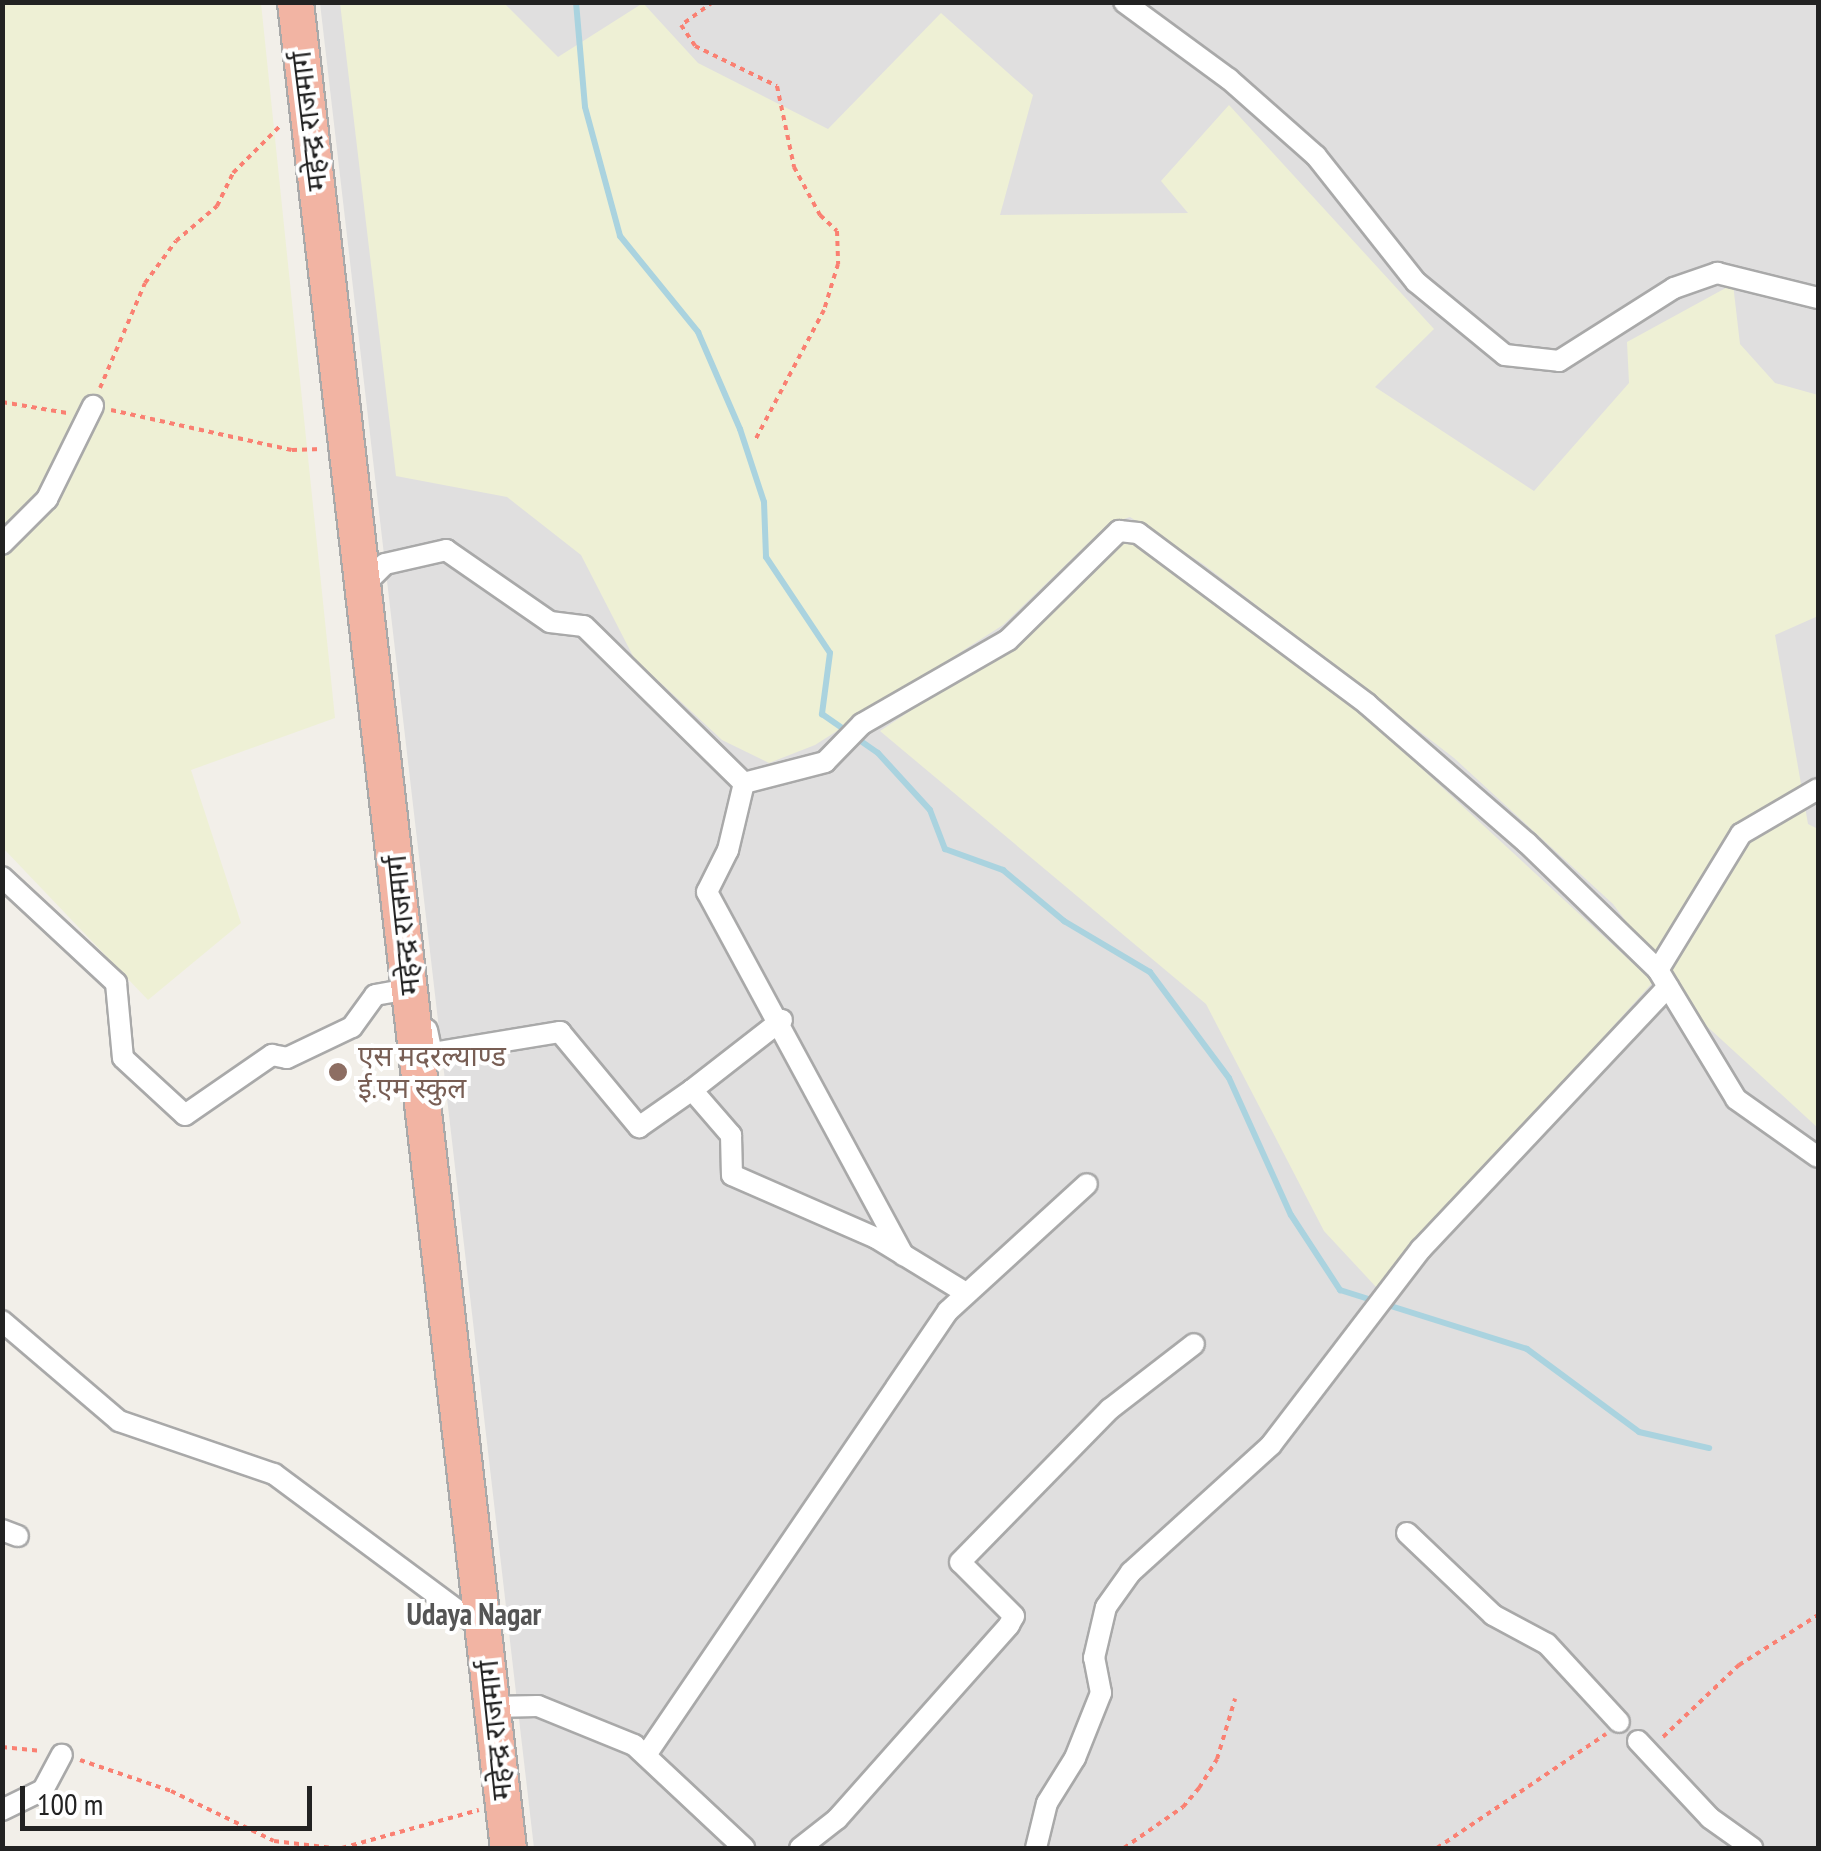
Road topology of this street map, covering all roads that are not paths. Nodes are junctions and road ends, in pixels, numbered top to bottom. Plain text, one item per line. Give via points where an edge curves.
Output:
1 (295, 2) edge
2 (1124, 2) edge
3 (1818, 298) edge
4 (93, 406) road end
5 (2, 544) edge
6 (363, 586) junction
7 (744, 783) junction
8 (1818, 789) edge
9 (2, 877) edge
10 (407, 935) junction
11 (1663, 979) junction
12 (410, 989) junction
13 (782, 1020) junction
14 (692, 1090) junction
15 (1818, 1157) edge
16 (1087, 1184) dead end
17 (903, 1254) junction
18 (966, 1293) junction
19 (2, 1321) edge
20 (1194, 1344) dead end
21 (1407, 1534) dead end
22 (484, 1629) junction
23 (492, 1707) junction
24 (1619, 1722) dead end
25 (1638, 1741) dead end
26 (646, 1755) junction
27 (62, 1756) road end
28 (2, 1810) edge
29 (734, 1845) edge
30 (508, 1848) edge
31 (800, 1848) edge
32 (1036, 1848) edge
33 (1752, 1848) edge

1 - 6 highway, महेन्द्र राजमार्ग
2 - 3 street via 1230,79 1316,156 1416,282 1505,355 1560,362 1674,288 1718,273
4 - 5 street via 47,498
6 - 7 street via 385,564 446,550 550,622 584,626
6 - 10 highway, महेन्द्र राजमार्ग
7 - 11 street via 825,762 862,724 1008,640 1119,531 1138,533 1367,704 1527,843
7 - 13 street via 728,850 707,892
8 - 11 street via 1742,834
9 - 12 street via 116,984 122,1058 186,1115 272,1055 287,1058 352,1027 375,995
10 - 12 highway, महेन्द्र राजमार्ग
10 - 14 street via 432,1053 560,1032 639,1128
11 - 15 street via 1736,1099
11 - 32 street via 1421,1249 1270,1445 1131,1572 1106,1607 1094,1658 1101,1694 1075,1758 1047,1803
12 - 22 highway, महेन्द्र राजमार्ग
13 - 14 street
13 - 17 street
14 - 17 street via 731,1135 732,1175
16 - 18 street
17 - 18 street
18 - 26 street
19 - 22 street via 118,1421 274,1474
20 - 31 street via 1110,1409 960,1562 1014,1616 1009,1625 836,1818
21 - 24 street via 1493,1615 1547,1644
22 - 23 highway, महेन्द्र राजमार्ग
23 - 26 street via 538,1706
23 - 30 highway, महेन्द्र राजमार्ग
25 - 33 street via 1710,1818
26 - 29 street
27 - 28 street via 43,1790

